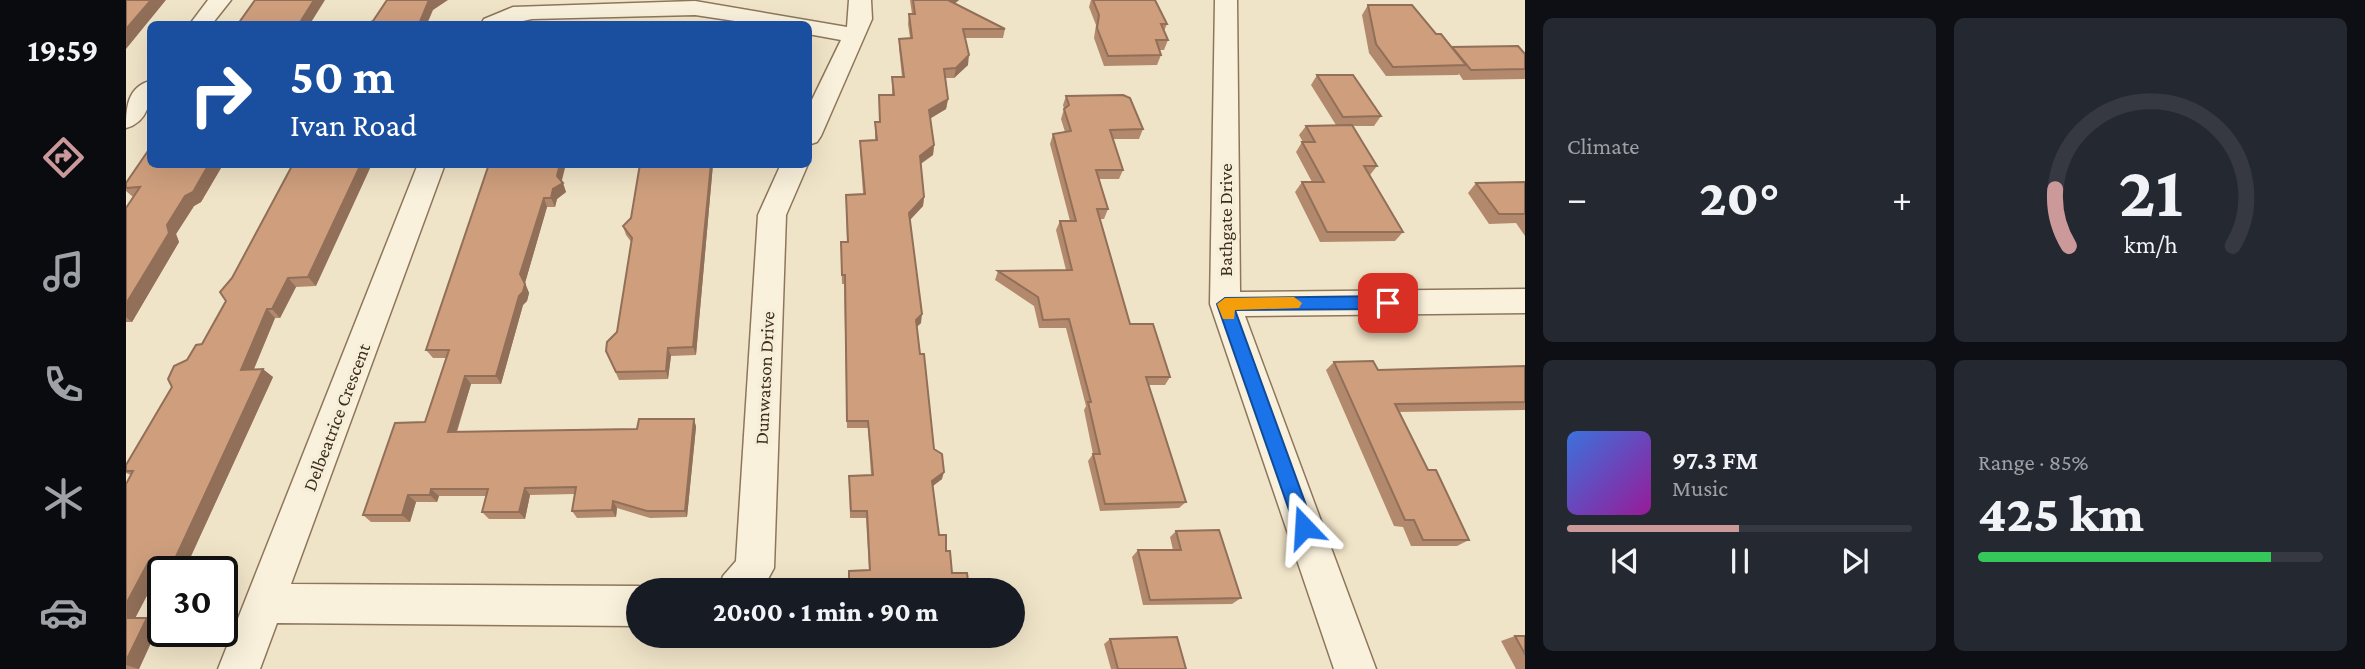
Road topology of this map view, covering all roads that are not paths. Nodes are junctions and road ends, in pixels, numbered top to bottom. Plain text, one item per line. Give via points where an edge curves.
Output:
1 (220, 0) edge
2 (860, 0) edge
3 (1226, 0) edge
4 (203, 21) edge
5 (498, 21) edge
6 (775, 21) edge
7 (812, 28) edge
8 (855, 35) junction
9 (147, 93) edge
10 (126, 120) edge
11 (812, 127) edge
12 (430, 168) edge
13 (793, 168) edge
14 (1525, 301) edge
15 (1225, 304) junction
16 (747, 578) edge
17 (265, 603) junction
18 (626, 606) edge
19 (239, 669) edge
20 (1355, 669) edge

1 - 4 street
2 - 8 street via 861,19
3 - 15 street, Bathgate Drive
5 - 6 street via 532,12 695,8
7 - 8 street
8 - 11 street
9 - 10 street
12 - 17 street, Delbeatrice Crescent
13 - 16 street, Dunwatson Drive via 772,215 755,568
14 - 15 street
15 - 20 street, Bathgate Drive
17 - 18 street
17 - 19 street, Delbeatrice Crescent

